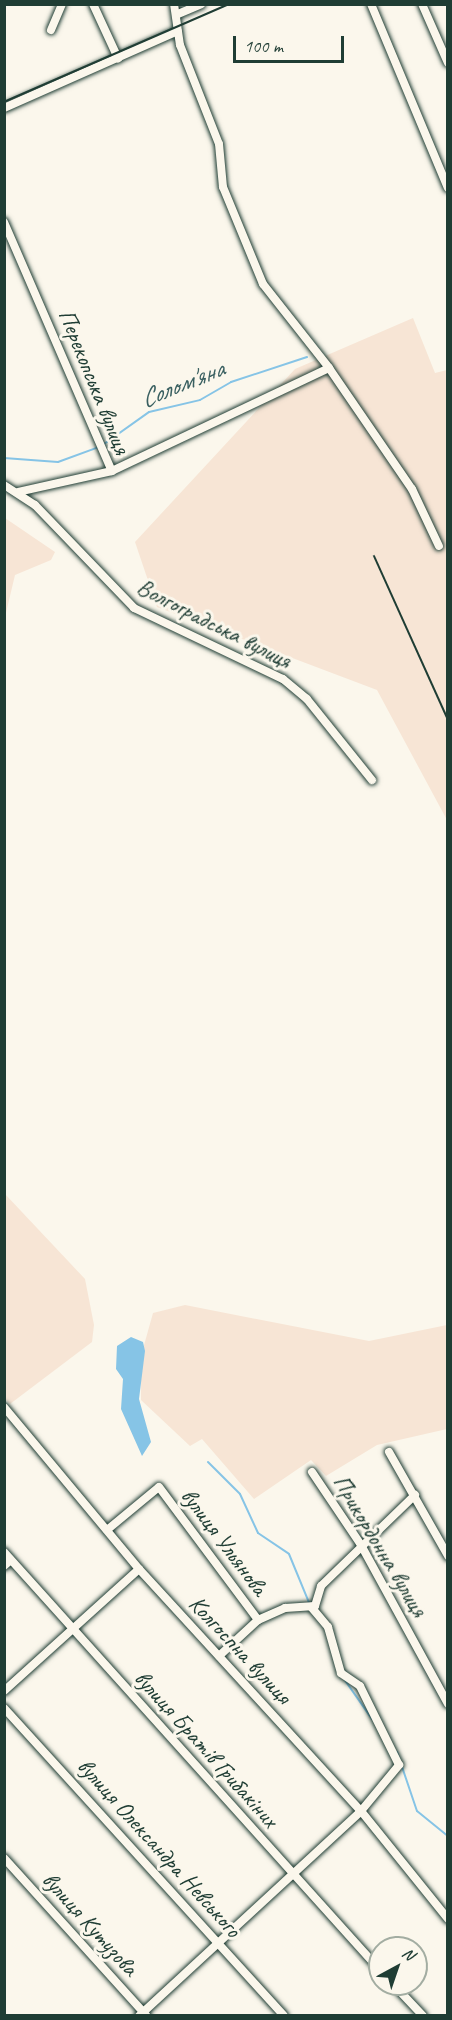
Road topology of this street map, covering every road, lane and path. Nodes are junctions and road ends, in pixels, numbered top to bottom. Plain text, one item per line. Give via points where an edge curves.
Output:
1 (62, 4) edge
2 (93, 4) edge
3 (174, 4) edge
4 (201, 4) edge
5 (371, 4) edge
6 (422, 4) edge
7 (178, 14) junction
8 (51, 30) dead end
9 (178, 31) junction
10 (118, 58) junction
11 (447, 63) edge
12 (4, 108) edge
13 (447, 188) edge
14 (4, 222) edge
15 (329, 368) junction
16 (112, 471) junction
17 (4, 485) edge
18 (18, 492) junction
19 (439, 546) dead end
20 (372, 780) dead end
21 (4, 1407) edge
22 (389, 1452) dead end
23 (312, 1472) dead end
24 (415, 1495) junction
25 (107, 1530) junction
26 (361, 1545) junction
27 (4, 1552) edge
28 (447, 1556) edge
29 (11, 1560) junction
30 (4, 1566) edge
31 (139, 1569) junction
32 (311, 1606) junction
33 (258, 1620) junction
34 (73, 1628) junction
35 (219, 1656) junction
36 (4, 1691) edge
37 (447, 1704) edge
38 (4, 1708) edge
39 (361, 1811) junction
40 (4, 1858) edge
41 (292, 1875) junction
42 (447, 1919) edge
43 (218, 1943) junction
44 (368, 1957) edge
45 (404, 1996) edge
46 (143, 2014) edge
47 (284, 2016) edge
48 (423, 2016) edge

1 - 8 street
2 - 10 street
3 - 7 street
4 - 7 street
5 - 13 street
6 - 11 street
7 - 9 street
9 - 10 street
9 - 15 street via 219,144 223,188 263,284
10 - 12 street
14 - 16 street, Перекопська вулиця
15 - 16 street
15 - 19 street via 412,489
16 - 18 street, Перекопська вулиця
17 - 18 street, Волгоградська вулиця
18 - 20 street, Волгоградська вулиця via 134,608 283,679 307,699
21 - 25 street, Колгоспна вулиця
22 - 24 street
23 - 26 street, Прикордонна вулиця
24 - 26 street
24 - 28 street
25 - 31 street, Колгоспна вулиця
25 - 33 street, вулиця Ульянова via 159,1487
26 - 32 street via 321,1586
26 - 37 street, Прикордонна вулиця
27 - 29 street, вулиця Братів Грибакіних
29 - 30 street
29 - 34 street, вулиця Братів Грибакіних
31 - 34 street
31 - 35 street, Колгоспна вулиця
32 - 33 street via 285,1608
32 - 39 street via 328,1627 341,1673 360,1686 399,1765
33 - 35 street
34 - 36 street
34 - 41 street, вулиця Братів Грибакіних
35 - 39 street, Колгоспна вулиця
38 - 43 street, вулиця Олександра Невського
39 - 41 street
39 - 42 street, Колгоспна вулиця
40 - 46 street, вулиця Кутузова
41 - 43 street
41 - 44 street, вулиця Братів Грибакіних
43 - 46 street
43 - 47 street, вулиця Олександра Невського
45 - 48 street

